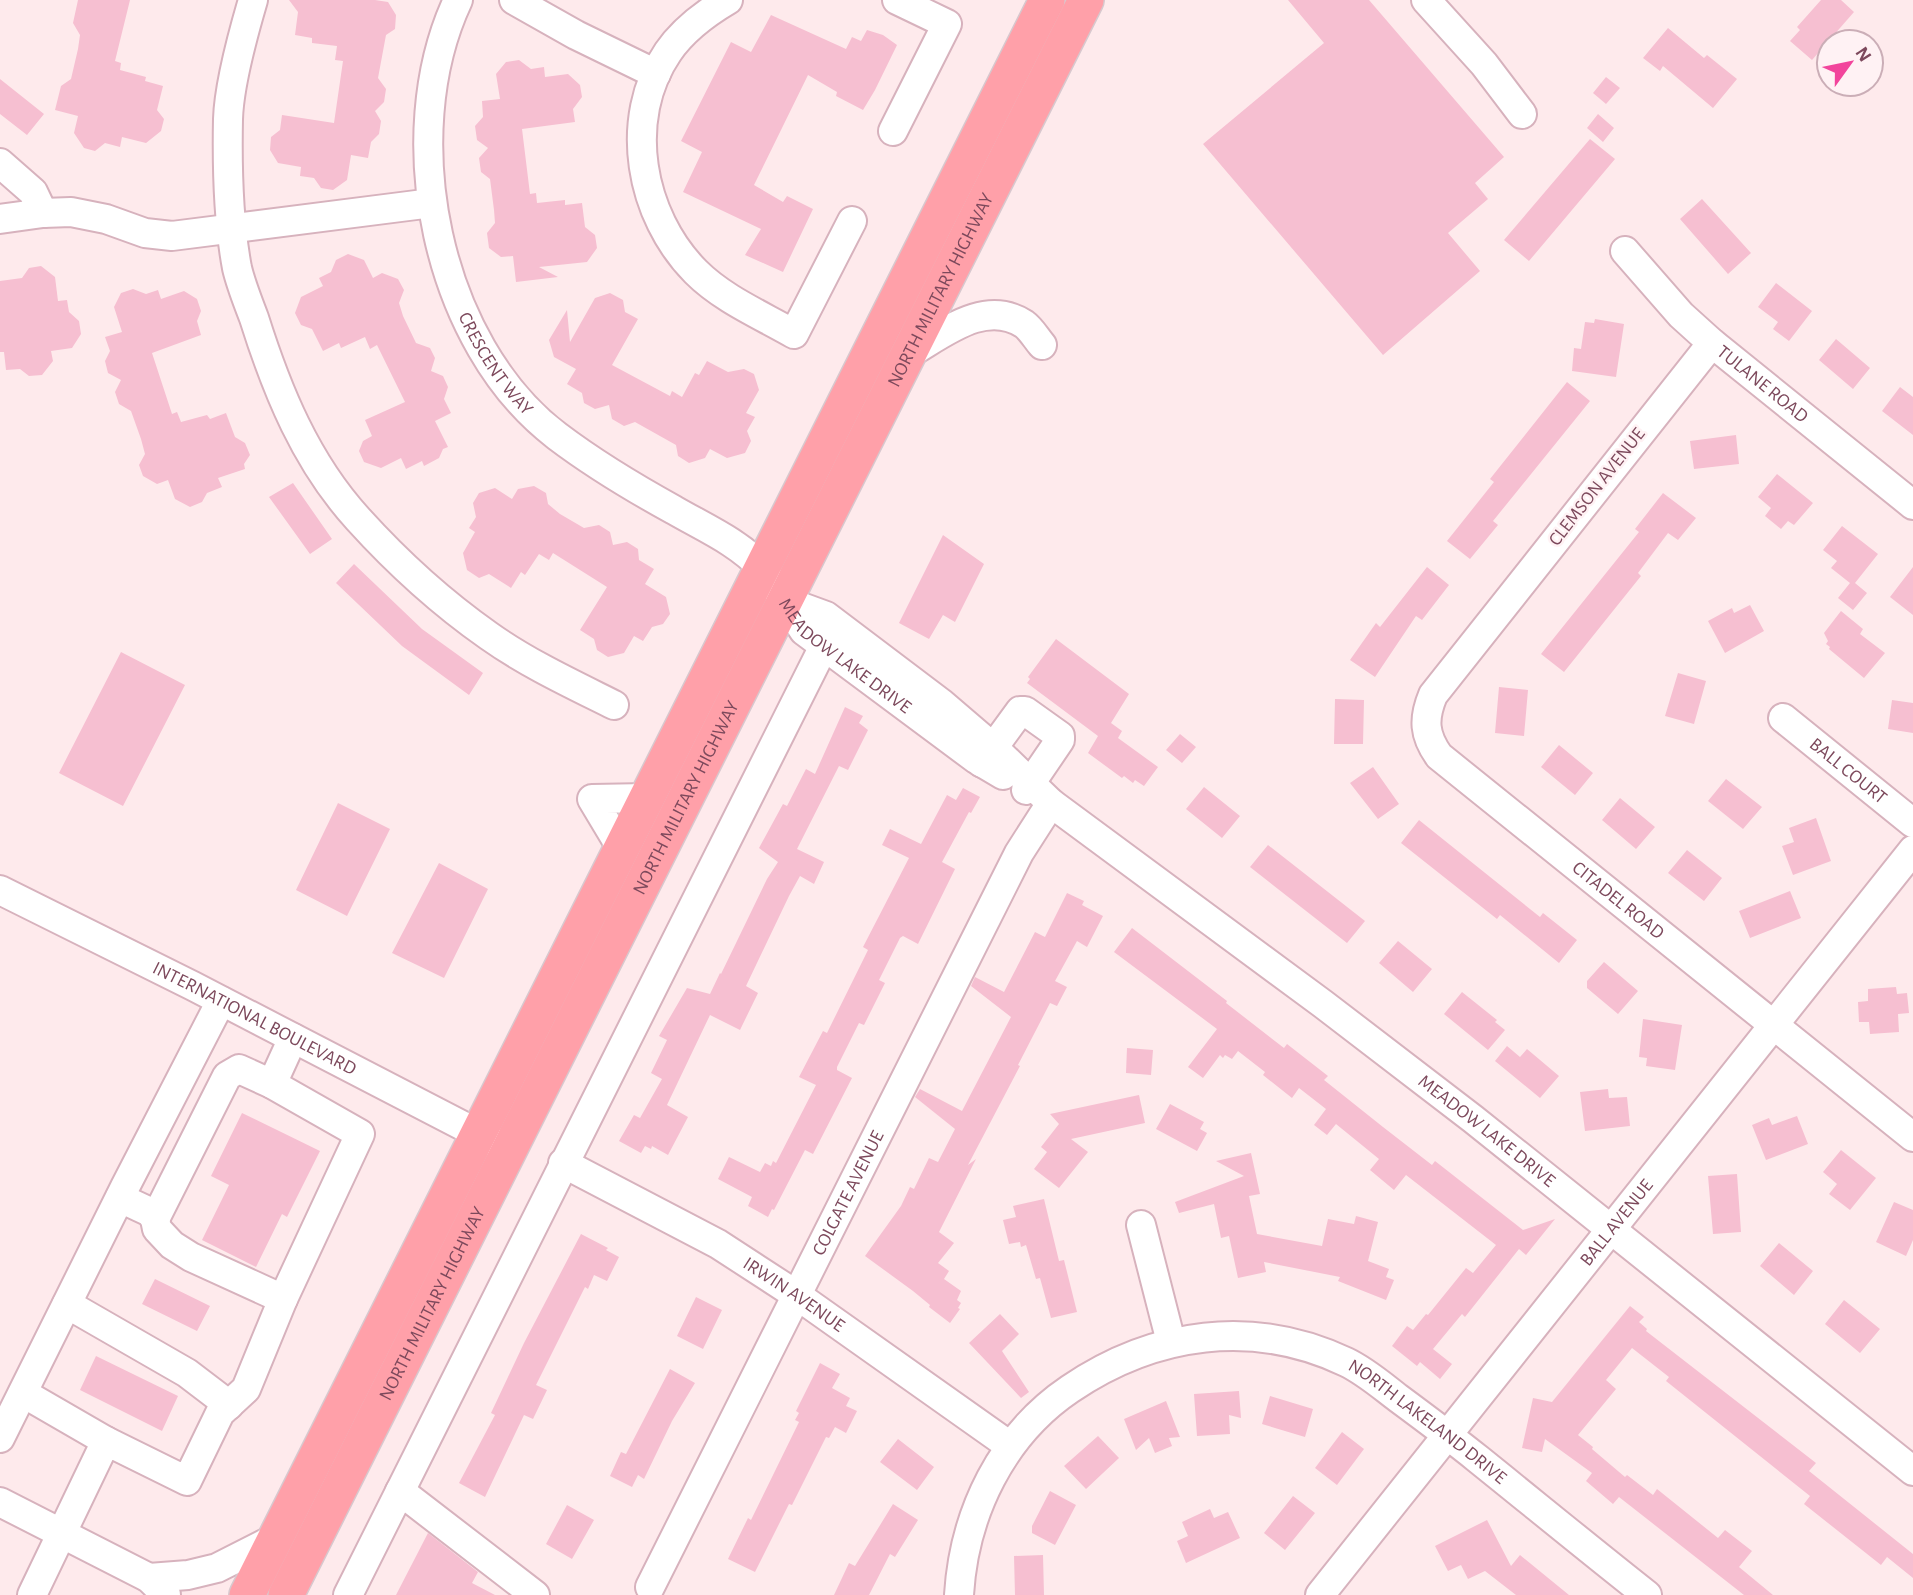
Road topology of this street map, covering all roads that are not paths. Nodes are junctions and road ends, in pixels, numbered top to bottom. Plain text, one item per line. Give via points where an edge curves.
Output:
1 (253, 0) edge
2 (458, 0) edge
3 (514, 0) edge
4 (728, 0) edge
5 (897, 0) edge
6 (1046, 0) edge
7 (1086, 0) edge
8 (1426, 0) edge
9 (656, 74) junction
10 (1521, 114) dead end
11 (893, 131) dead end
12 (0, 163) edge
13 (432, 203) junction
14 (43, 213) junction
15 (0, 219) edge
16 (852, 221) dead end
17 (233, 229) junction
18 (1625, 251) dead end
19 (1712, 342) junction
20 (1042, 345) dead end
21 (908, 354) junction
22 (1913, 505) edge
23 (762, 568) junction
24 (785, 600) junction
25 (1483, 631) joint
26 (830, 634) junction
27 (614, 705) dead end
28 (1783, 718) dead end
29 (987, 755) junction
30 (1028, 787) junction
31 (647, 798) junction
32 (1051, 803) junction
33 (1913, 823) edge
34 (622, 849) junction
35 (1913, 850) edge
36 (0, 890) edge
37 (221, 1001) junction
38 (1773, 1026) junction
39 (293, 1038) junction
40 (272, 1084) junction
41 (479, 1134) junction
42 (1913, 1137) edge
43 (509, 1150) junction
44 (564, 1163) junction
45 (120, 1198) junction
46 (155, 1219) junction
47 (1142, 1225) dead end
48 (1611, 1231) junction
49 (798, 1296) junction
50 (283, 1298) junction
51 (67, 1304) junction
52 (1171, 1342) junction
53 (23, 1393) junction
54 (229, 1405) junction
55 (1447, 1435) junction
56 (0, 1438) edge
57 (106, 1441) junction
58 (1010, 1446) junction
59 (1913, 1471) edge
60 (400, 1490) junction
61 (0, 1502) edge
62 (61, 1534) junction
63 (276, 1538) junction
64 (157, 1586) edge
65 (650, 1587) dead end
66 (32, 1595) edge
67 (247, 1595) edge
68 (286, 1595) edge
69 (348, 1595) edge
70 (536, 1595) edge
71 (959, 1595) edge
72 (1320, 1595) edge
73 (1647, 1595) edge

1 - 17 street via 228,117
2 - 13 street, CRESCENT WAY via 432,88
3 - 9 street
4 - 9 street via 687,30
5 - 11 street via 947,24
6 - 23 main road, NORTH MILITARY HIGHWAY
7 - 21 main road, NORTH MILITARY HIGHWAY
8 - 10 street via 1485,64
9 - 16 street via 645,109 642,141 652,204 676,249 722,293 794,334
12 - 14 street via 33,192
13 - 17 street
13 - 23 street, CRESCENT WAY via 445,267 462,309 501,377 526,408 597,464 733,543
14 - 15 street
14 - 17 street via 71,212 172,236
17 - 27 street via 237,268 262,346 307,450 333,489 391,554 489,636
18 - 19 street, TULANE ROAD via 1681,316
19 - 22 street, TULANE ROAD
19 - 25 street, CLEMSON AVENUE
20 - 21 street via 1026,326 1010,317 992,315 974,317
21 - 24 main road, NORTH MILITARY HIGHWAY
23 - 24 street, CRESCENT WAY
23 - 31 main road, NORTH MILITARY HIGHWAY
24 - 26 street, MEADOW LAKE DRIVE via 826,616
24 - 43 main road, NORTH MILITARY HIGHWAY
25 - 38 street, CITADEL ROAD via 1433,695 1426,710 1429,743 1439,756
26 - 29 street, MEADOW LAKE DRIVE via 941,703
26 - 44 street
28 - 33 street, BALL COURT
29 - 30 street, MEADOW LAKE DRIVE
29 - 30 street via 1020,711 1060,736
30 - 32 street, MEADOW LAKE DRIVE
31 - 34 main road, NORTH MILITARY HIGHWAY
31 - 34 street via 592,799
32 - 48 street, MEADOW LAKE DRIVE via 1324,1004
32 - 49 street, COLGATE AVENUE via 1013,865
34 - 41 main road, NORTH MILITARY HIGHWAY
35 - 38 street, BALL AVENUE
36 - 37 street, INTERNATIONAL BOULEVARD
37 - 39 street, INTERNATIONAL BOULEVARD
37 - 45 street
38 - 42 street, CITADEL ROAD
38 - 48 street, BALL AVENUE
39 - 40 street
39 - 41 street, INTERNATIONAL BOULEVARD
40 - 46 street via 239,1069 228,1076
40 - 50 street via 360,1134
41 - 43 street, INTERNATIONAL BOULEVARD
41 - 63 main road, NORTH MILITARY HIGHWAY
43 - 68 main road, NORTH MILITARY HIGHWAY
44 - 49 street, IRWIN AVENUE via 718,1244
44 - 60 street
45 - 46 street
45 - 51 street
46 - 50 street via 172,1245 191,1257
47 - 52 street
48 - 55 street, BALL AVENUE
48 - 59 street, MEADOW LAKE DRIVE
49 - 58 street, IRWIN AVENUE
49 - 65 street, COLGATE AVENUE
50 - 54 street via 246,1389
51 - 53 street
51 - 54 street via 187,1373
52 - 55 street, NORTH LAKELAND DRIVE via 1248,1336 1320,1351 1366,1373
52 - 58 street, NORTH LAKELAND DRIVE via 1098,1370 1055,1399
53 - 56 street
53 - 57 street
54 - 57 street via 220,1413 187,1481
55 - 72 street, BALL AVENUE
55 - 73 street, NORTH LAKELAND DRIVE
57 - 62 street
58 - 71 street, NORTH LAKELAND DRIVE via 978,1507
60 - 69 street
60 - 70 street
61 - 62 street
62 - 64 street
62 - 66 street
63 - 64 street via 218,1568
63 - 67 main road, NORTH MILITARY HIGHWAY

